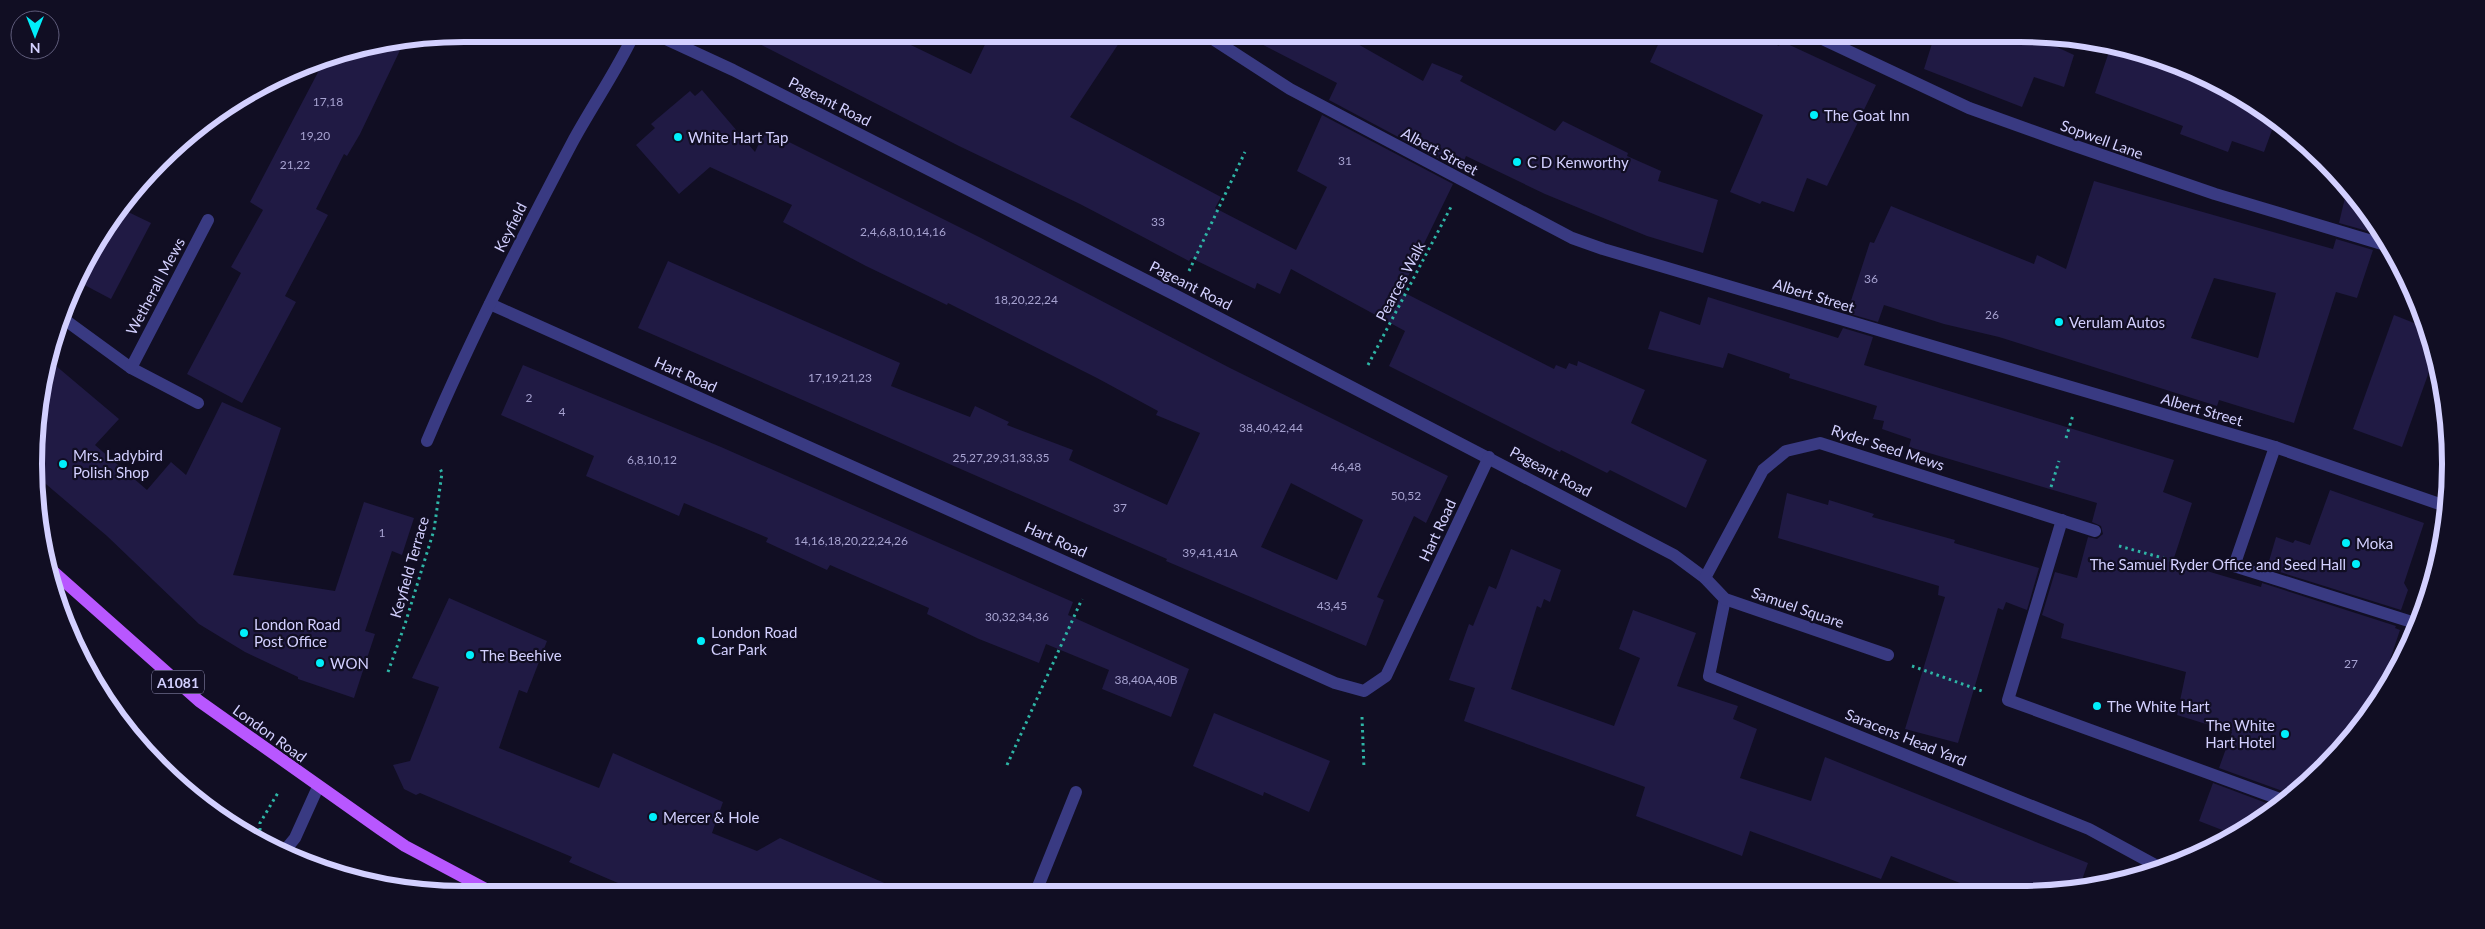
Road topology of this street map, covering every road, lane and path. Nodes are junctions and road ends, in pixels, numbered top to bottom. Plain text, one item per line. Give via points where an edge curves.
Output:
1 (630, 42) edge
2 (672, 42) edge
3 (1218, 42) edge
4 (1829, 42) edge
5 (1245, 152) dead end
6 (1464, 182) junction
7 (208, 220) dead end
8 (2379, 243) edge
9 (1176, 296) junction
10 (490, 304) junction
11 (68, 322) edge
12 (131, 368) junction
13 (1355, 390) junction
14 (198, 403) dead end
15 (427, 440) joint
16 (2275, 447) junction
17 (1489, 457) junction
18 (2441, 504) edge
19 (2062, 520) junction
20 (2095, 531) joint
21 (2234, 566) junction
22 (1093, 573) junction
23 (57, 575) edge
24 (1705, 578) junction
25 (1725, 599) junction
26 (2412, 622) edge
27 (1888, 655) joint
28 (388, 672) dead end
29 (1364, 691) junction
30 (2008, 700) junction
31 (1007, 765) dead end
32 (292, 769) junction
33 (1364, 769) dead end
34 (318, 787) junction
35 (1076, 792) dead end
36 (2278, 798) edge
37 (260, 834) edge
38 (288, 847) edge
39 (2154, 864) edge
40 (479, 886) edge
41 (1038, 886) edge

1 - 10 street, Keyfield via 573,140
2 - 9 street, Pageant Road
3 - 6 street, Albert Street via 1290,88
4 - 8 street, Sopwell Lane via 1969,108 2215,194
5 - 9 path
6 - 13 path, Pearces Walk
6 - 16 street, Albert Street via 1572,238 1603,249
7 - 12 street, Wetherall Mews
9 - 13 street, Pageant Road
10 - 15 street, Keyfield via 456,371
10 - 22 street, Hart Road
11 - 12 street
12 - 14 street
13 - 17 street, Pageant Road
15 - 28 path, Keyfield Terrace via 442,473 434,530
16 - 18 street, Albert Street
16 - 21 street
17 - 24 street, Pageant Road via 1674,555
17 - 29 street, Hart Road via 1386,676
19 - 20 street, Ryder Seed Mews
19 - 24 street, Ryder Seed Mews via 1820,443 1786,451 1763,470
19 - 30 street
20 - 21 path via 2115,545 2185,564
21 - 26 street
22 - 29 street, Hart Road via 1335,683
22 - 31 path
23 - 32 main road, London Road / A1081 via 199,701
24 - 25 street, Samuel Square
25 - 27 street, Samuel Square
25 - 39 street, Saracens Head Yard via 1709,676 2089,829
27 - 30 path
29 - 33 path
30 - 36 street
32 - 34 main road, London Road / A1081
32 - 37 path via 260,822
34 - 38 street via 295,838
34 - 40 main road, London Road / A1081 via 405,846
35 - 41 street

